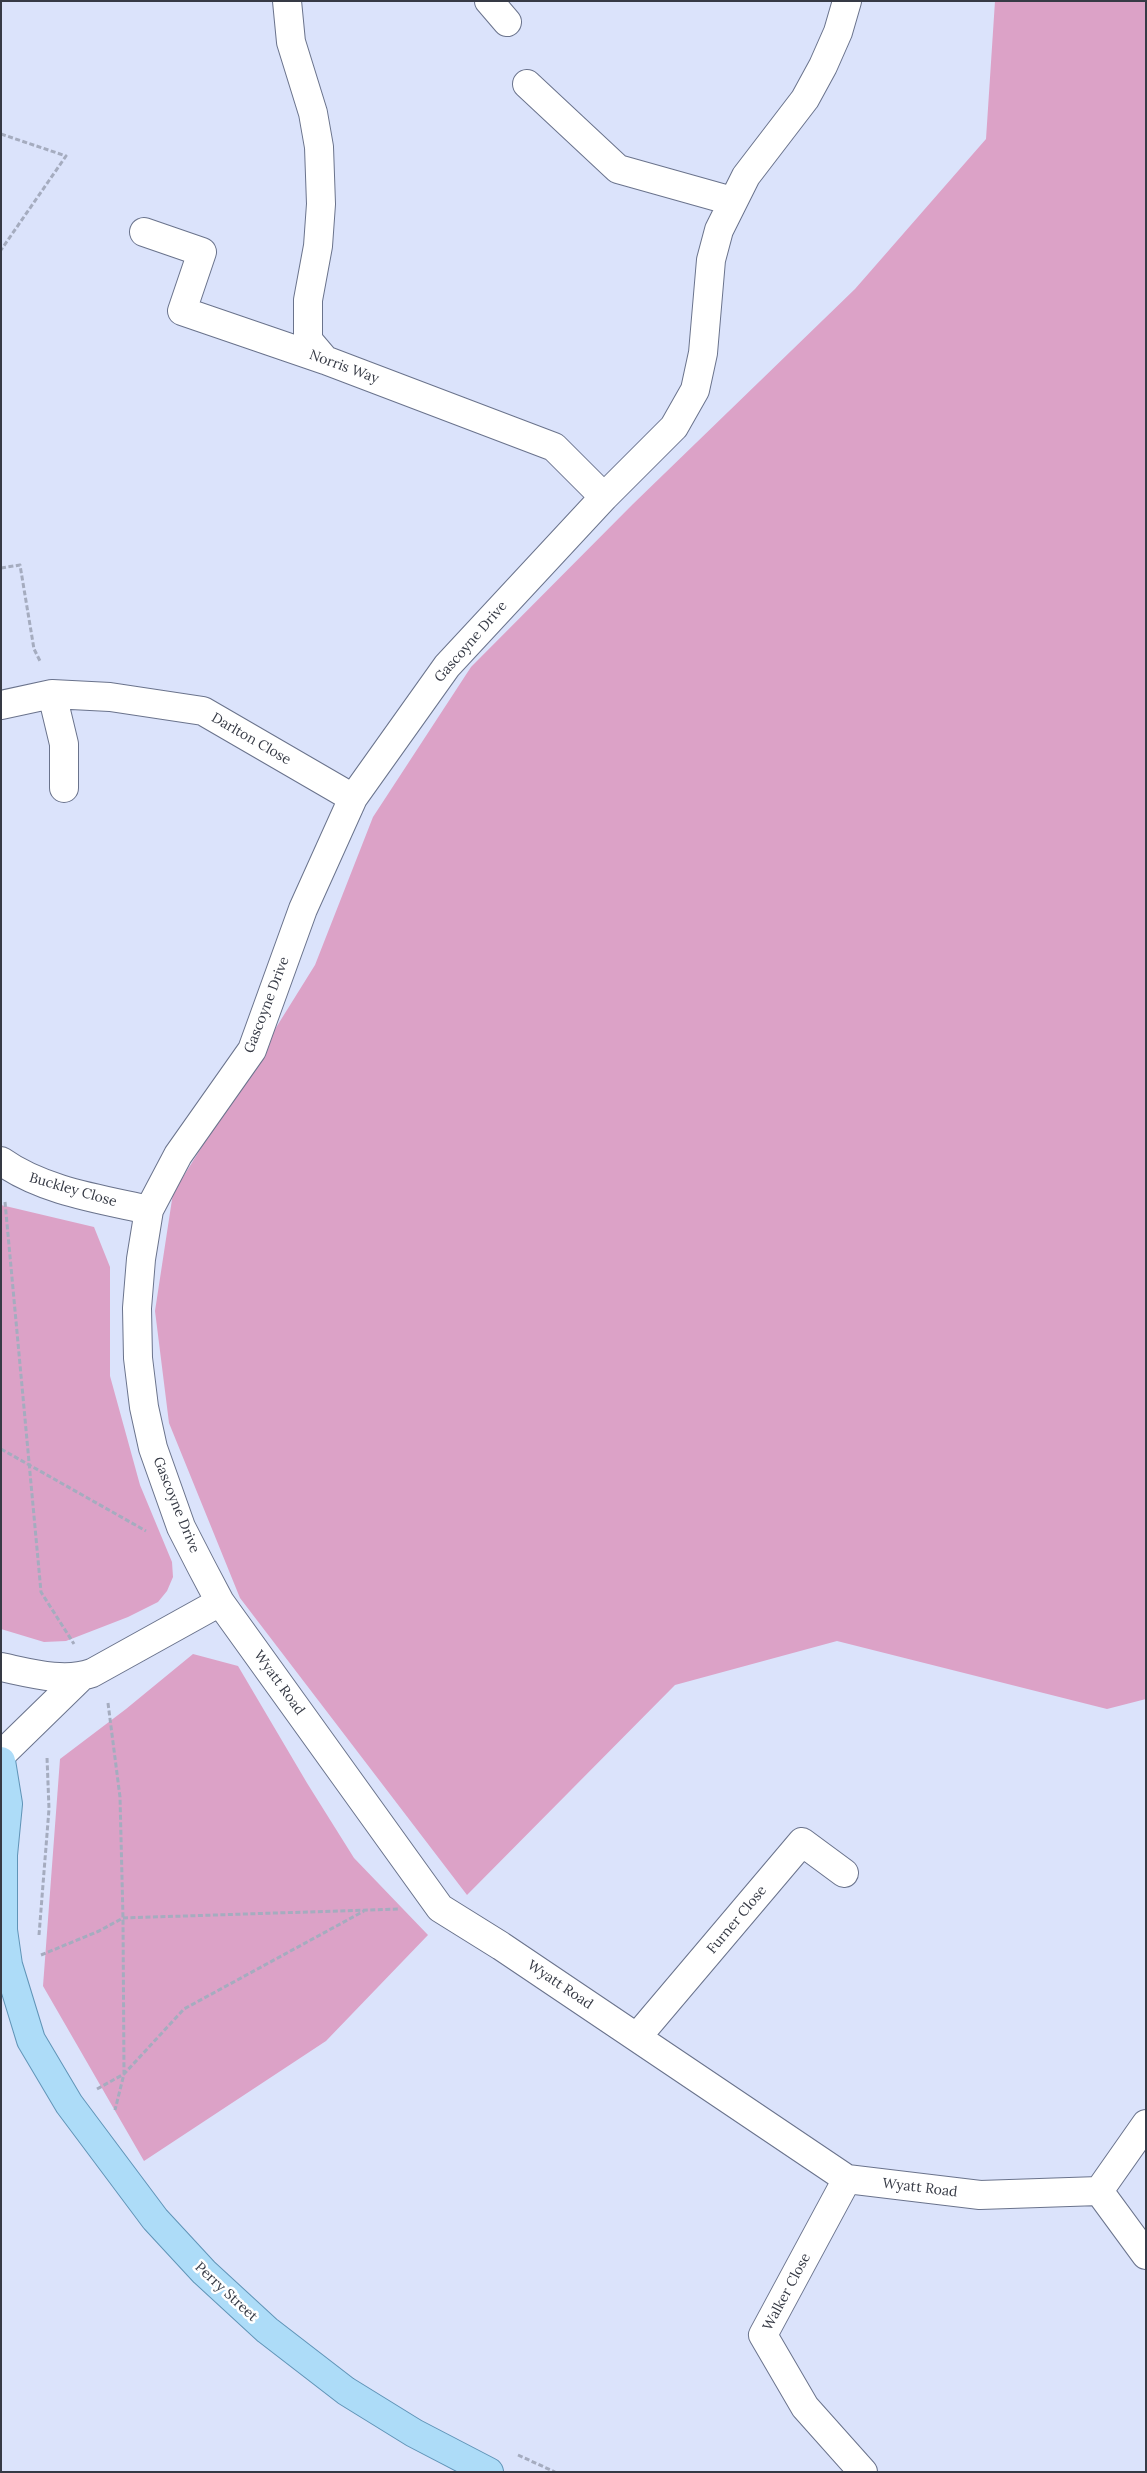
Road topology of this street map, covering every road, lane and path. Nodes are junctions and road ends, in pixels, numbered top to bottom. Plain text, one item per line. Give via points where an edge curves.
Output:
1 (287, 1) edge
2 (489, 1) edge
3 (847, 1) edge
4 (507, 22) dead end
5 (527, 84) dead end
6 (1, 134) edge
7 (732, 201) junction
8 (144, 232) dead end
9 (1, 250) edge
10 (325, 360) junction
11 (604, 497) junction
12 (1, 568) edge
13 (52, 694) junction
14 (1, 705) edge
15 (64, 788) dead end
16 (354, 798) junction
17 (1, 1161) edge
18 (149, 1210) junction
19 (1, 1449) edge
20 (29, 1464) junction
21 (181, 1527) junction
22 (220, 1602) junction
23 (76, 1647) dead end
24 (1, 1667) edge
25 (81, 1677) junction
26 (99, 1703) dead end
27 (48, 1750) dead end
28 (1, 1755) edge
29 (1, 1761) edge
30 (2, 1856) edge
31 (844, 1873) dead end
32 (440, 1908) junction
33 (366, 1910) junction
34 (122, 1918) junction
35 (39, 1936) dead end
36 (38, 1946) dead end
37 (1, 2013) edge
38 (637, 2037) junction
39 (31, 2040) junction
40 (124, 2074) junction
41 (94, 2090) dead end
42 (115, 2113) dead end
43 (1146, 2124) edge
44 (847, 2179) junction
45 (1100, 2191) junction
46 (1146, 2255) edge
47 (514, 2453) dead end
48 (489, 2472) edge
49 (555, 2472) edge
50 (863, 2472) edge

1 - 10 street via 291,42 313,113 319,147 321,204 318,246 308,300 308,340
2 - 4 street
3 - 7 street, Gascoyne Drive via 838,32 805,99 763,153
5 - 7 street via 618,168
6 - 9 path via 66,156
7 - 11 street, Gascoyne Drive via 711,260 703,353 695,390 674,427
8 - 10 street, Norris Way via 202,252 182,311
10 - 11 street, Norris Way via 554,447
11 - 16 street, Gascoyne Drive via 447,666
12 - 13 path via 20,566 34,648
13 - 14 street, Darlton Close
13 - 15 street via 64,744
13 - 16 street, Darlton Close via 110,697 203,711
16 - 18 street, Gascoyne Drive via 303,909 252,1050 178,1155
17 - 18 street, Buckley Close via 38,1182
17 - 20 path
18 - 21 street, Gascoyne Drive via 137,1308 138,1358 153,1448
19 - 20 path
20 - 21 path via 154,1535
20 - 23 path via 40,1592
21 - 22 street, Gascoyne Drive
22 - 25 street
22 - 32 street, Wyatt Road
24 - 25 street via 53,1677
25 - 28 street
26 - 34 path via 107,1697 120,1797
27 - 35 path via 49,1809
29 - 30 main road, Perry Street via 8,1804
30 - 39 main road, Perry Street via 3,1930 8,1965
31 - 38 street, Furner Close via 802,1842
32 - 33 path
32 - 38 street, Wyatt Road
33 - 34 path
33 - 40 path via 184,2009
34 - 36 path via 38,1956
34 - 40 path
37 - 39 main road, Perry Street
38 - 44 street, Wyatt Road
39 - 48 main road, Perry Street via 69,2104 155,2219 204,2272 267,2330 346,2391 414,2433
40 - 41 path
40 - 42 path
43 - 45 street
44 - 45 street, Wyatt Road via 980,2195
44 - 50 street, Walker Close via 763,2335 805,2407
45 - 46 street
47 - 49 path

